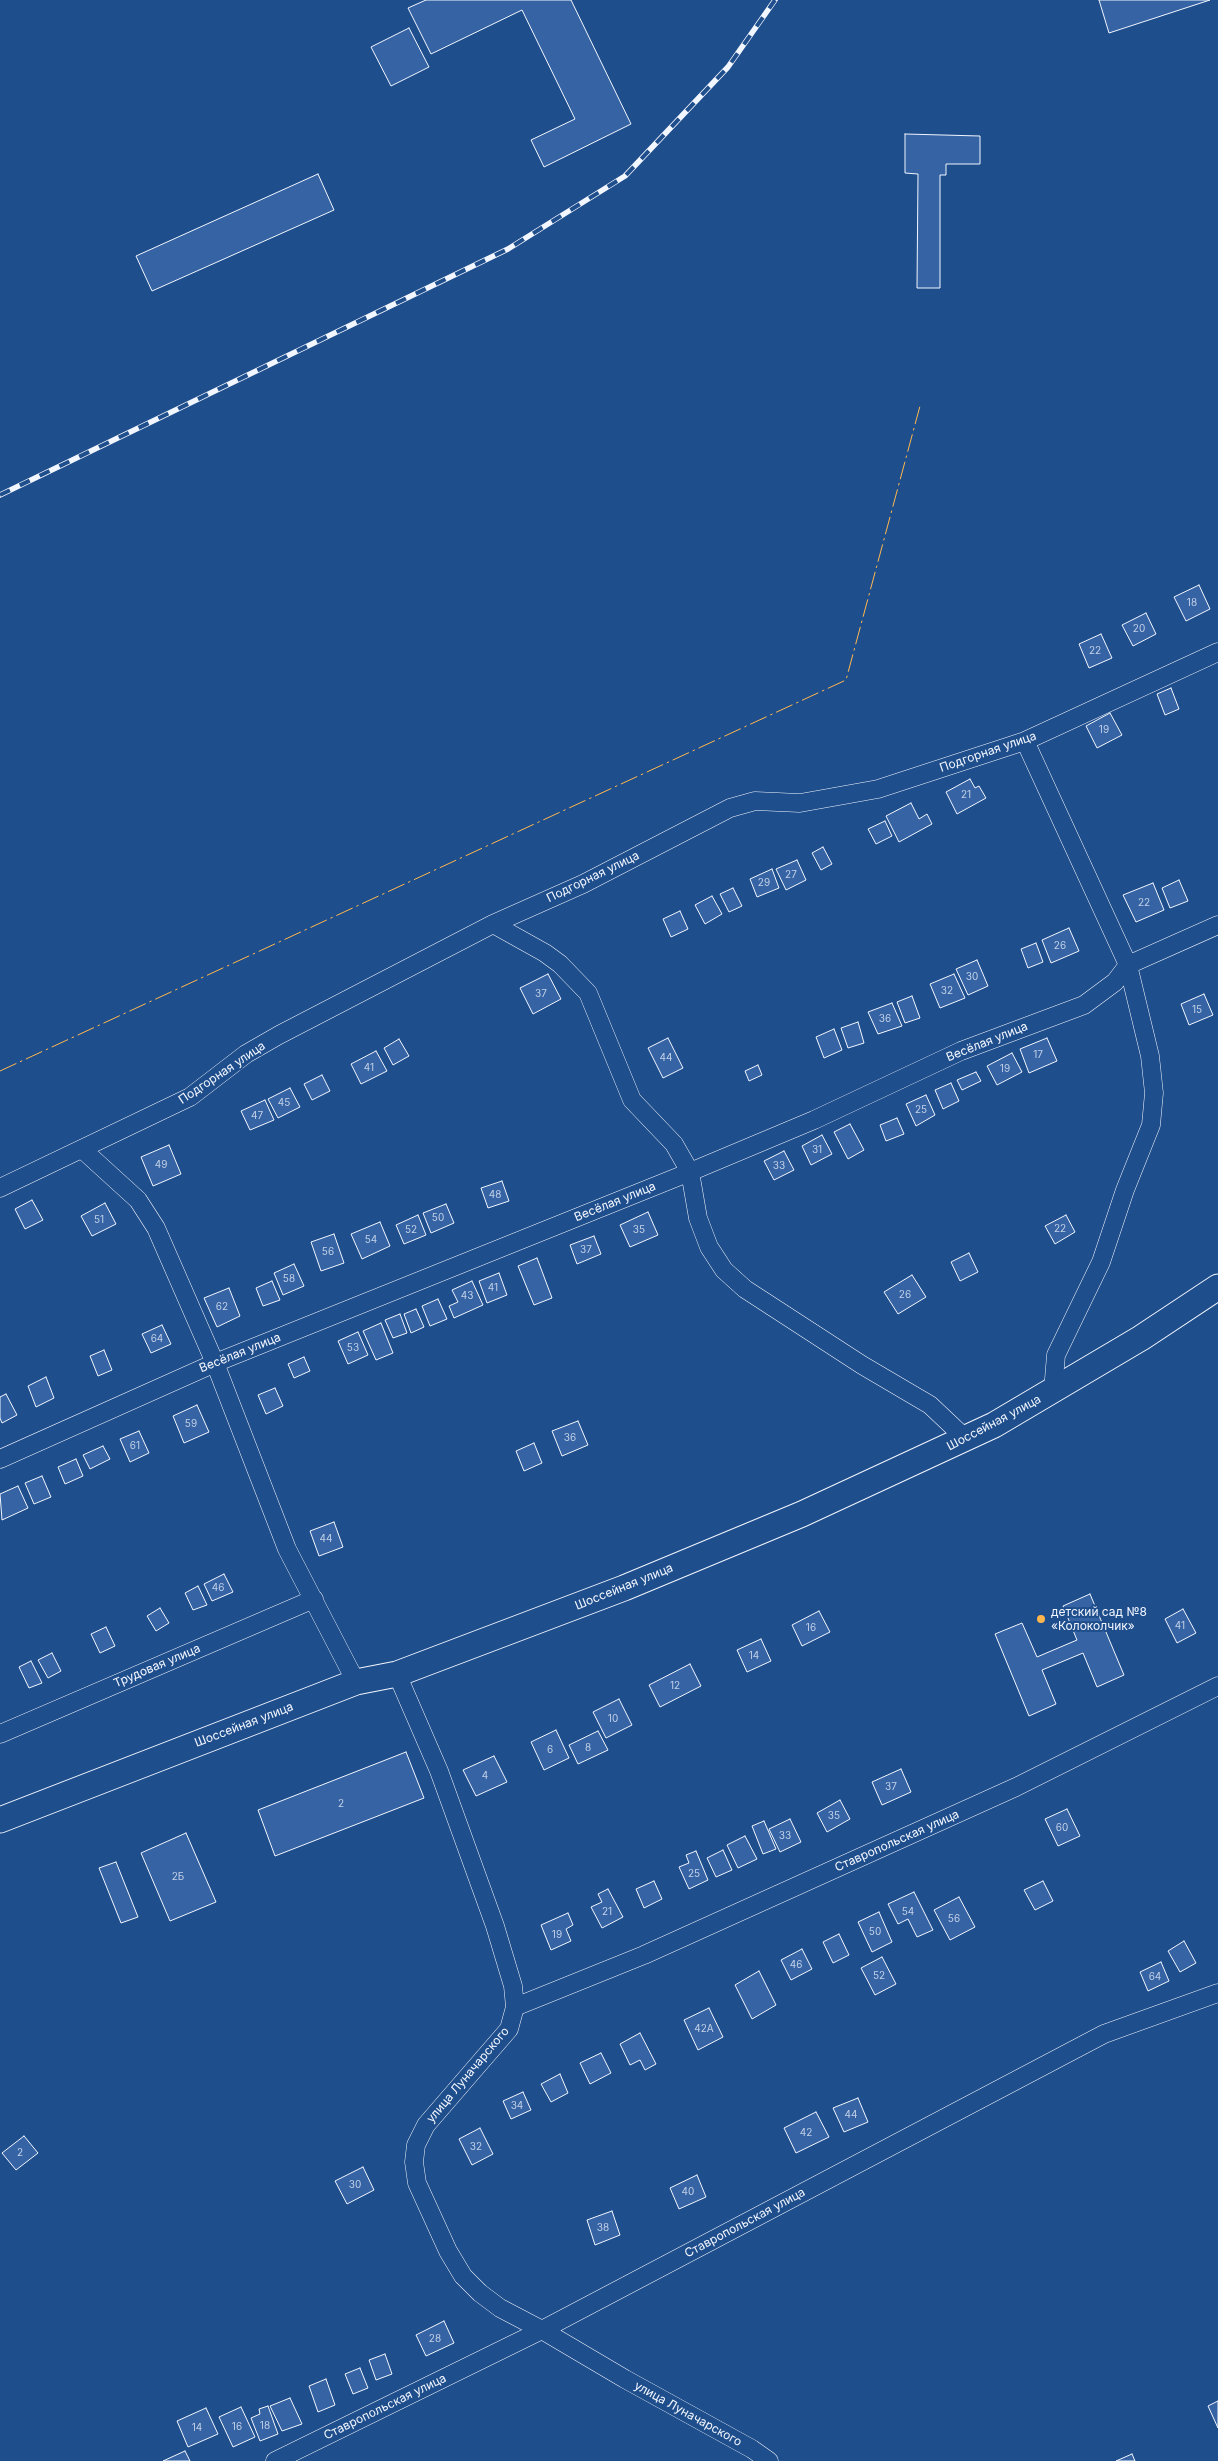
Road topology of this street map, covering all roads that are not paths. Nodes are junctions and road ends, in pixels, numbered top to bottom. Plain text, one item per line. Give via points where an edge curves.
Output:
1 (1218, 652) edge
2 (1025, 741) junction
3 (493, 924) junction
4 (1218, 924) edge
5 (1128, 965) junction
6 (82, 1149) junction
7 (690, 1172) junction
8 (0, 1188) edge
9 (1218, 1287) edge
10 (215, 1363) junction
11 (1053, 1391) junction
12 (966, 1439) junction
13 (0, 1459) edge
14 (314, 1599) junction
15 (397, 1674) junction
16 (356, 1682) junction
17 (1218, 1686) edge
18 (0, 1734) edge
19 (0, 1820) edge
20 (1218, 1992) edge
21 (514, 2007) junction
22 (542, 2330) junction
23 (753, 2455) edge
24 (275, 2461) edge
25 (769, 2461) edge

1 - 2 street, Подгорная улица
2 - 3 street, Подгорная улица via 878,789 800,803 755,800 730,808 583,884
2 - 5 street
3 - 6 street, Подгорная улица via 271,1040 224,1070 190,1097
3 - 7 street via 545,953 588,993 632,1100 674,1144
4 - 5 street, Весёлая улица
5 - 7 street, Весёлая улица via 1115,982 1084,1005 961,1051 814,1120
5 - 11 street via 1150,1056 1154,1093 1151,1125 1101,1262 1056,1355
6 - 8 street, Подгорная улица
6 - 10 street via 138,1200 156,1228
7 - 10 street, Весёлая улица
7 - 12 street via 698,1218 708,1247 724,1270 746,1289 930,1405
9 - 11 main road, Шоссейная улица
10 - 13 street, Весёлая улица
10 - 14 street via 287,1549
11 - 12 main road, Шоссейная улица
12 - 15 main road, Шоссейная улица via 802,1514 642,1580
14 - 16 street
14 - 18 street, Трудовая улица
15 - 16 main road, Шоссейная улица
15 - 21 street, улица Луначарского via 439,1771 495,1926 513,1986
16 - 19 main road, Шоссейная улица
17 - 21 street, Ставропольская улица via 1016,1787 644,1955
20 - 22 street, Ставропольская улица via 1104,2034
21 - 22 street, улица Луначарского via 509,2029 426,2125 416,2144 414,2162 417,2183 463,2276 500,2308
22 - 23 street, улица Луначарского
22 - 24 street, Ставропольская улица
23 - 25 street, улица Луначарского

